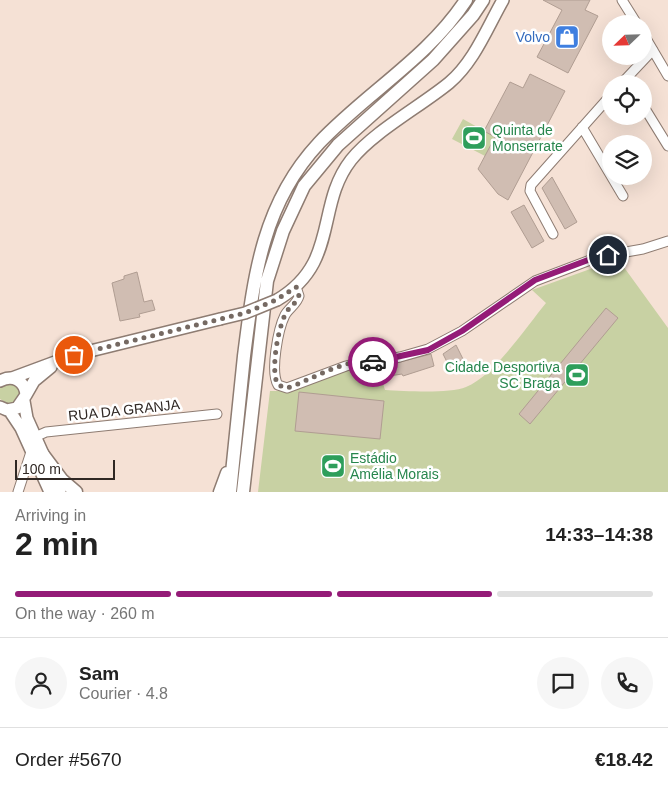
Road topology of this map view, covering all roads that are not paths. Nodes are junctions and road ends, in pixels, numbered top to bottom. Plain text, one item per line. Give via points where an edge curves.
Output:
1 (466, 0) edge
2 (483, 0) edge
3 (503, 0) edge
4 (622, 0) edge
5 (631, 15) edge
6 (653, 50) joint
7 (632, 75) edge
8 (668, 76) edge
9 (602, 105) edge
10 (652, 120) edge
11 (582, 128) junction
12 (668, 146) edge
13 (623, 196) dead end
14 (553, 234) dead end
15 (668, 241) edge
16 (296, 287) junction
17 (63, 360) junction
18 (5, 377) edge
19 (241, 387) junction
20 (25, 398) junction
21 (4, 410) edge
22 (217, 414) dead end
23 (34, 437) junction
24 (36, 452) junction
25 (18, 492) edge
26 (50, 492) edge
27 (60, 492) edge
28 (76, 492) edge
29 (220, 492) edge
30 (230, 492) edge
31 (244, 492) edge

1 - 19 highway via 424,50 319,143 290,181 268,226 253,281
2 - 31 highway via 433,60 338,145 304,186 283,231 267,281
3 - 16 main road via 468,63 451,82 352,159 340,177 316,259
4 - 5 street
6 - 7 street
6 - 8 street
9 - 11 street
10 - 12 street
11 - 13 street
11 - 14 street via 531,184 530,191
15 - 16 street via 598,257 535,280 462,331 428,350 400,358 364,361 287,388 278,385 274,370 281,326 286,312 299,296
16 - 17 main road, bridge via 245,313
17 - 18 main road
17 - 20 main road via 34,381
18 - 20 main road via 23,385
19 - 29 highway via 236,398 225,481
19 - 30 highway
20 - 21 main road via 17,408
20 - 23 main road via 26,418
21 - 24 main road via 21,428
22 - 23 street, RUA DA GRANJA via 46,432
23 - 24 main road
24 - 25 street
24 - 26 main road
24 - 27 main road
24 - 28 highway

